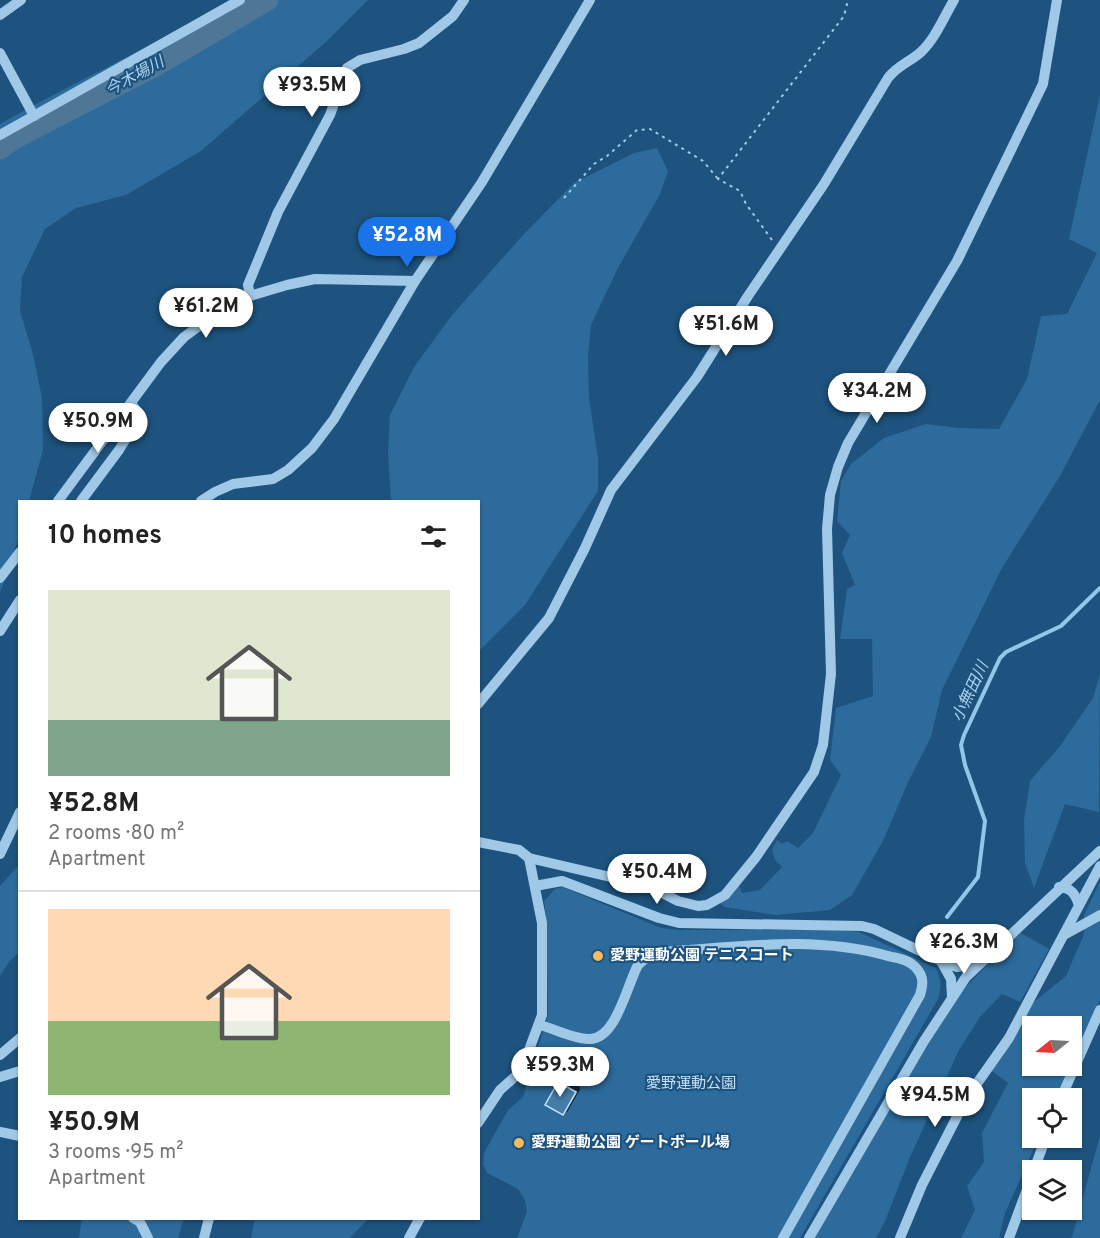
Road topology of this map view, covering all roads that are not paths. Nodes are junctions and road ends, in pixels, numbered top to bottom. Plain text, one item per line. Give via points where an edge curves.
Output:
1 (21, 0) edge
2 (240, 0) edge
3 (464, 0) edge
4 (590, 0) edge
5 (954, 0) edge
6 (1057, 0) edge
7 (0, 15) edge
8 (0, 53) edge
9 (34, 116) junction
10 (0, 135) edge
11 (416, 281) junction
12 (250, 296) junction
13 (131, 403) junction
14 (59, 500) edge
15 (82, 500) edge
16 (203, 500) edge
17 (18, 555) edge
18 (0, 578) edge
19 (18, 603) edge
20 (0, 631) edge
21 (480, 702) edge
22 (18, 816) edge
23 (480, 842) edge
24 (1100, 851) edge
25 (0, 854) edge
26 (529, 858) junction
27 (1100, 866) edge
28 (535, 886) junction
29 (1059, 887) junction
30 (1080, 905) junction
31 (1100, 915) edge
32 (1064, 935) junction
33 (941, 961) junction
34 (981, 963) junction
35 (952, 999) junction
36 (1100, 1010) edge
37 (540, 1024) junction
38 (18, 1040) edge
39 (0, 1055) edge
40 (18, 1072) edge
41 (0, 1077) edge
42 (1065, 1088) edge
43 (480, 1120) edge
44 (0, 1132) edge
45 (18, 1136) edge
46 (1022, 1203) edge
47 (136, 1220) edge
48 (208, 1220) edge
49 (419, 1220) edge
50 (148, 1238) edge
51 (204, 1238) edge
52 (409, 1238) edge
53 (783, 1238) edge
54 (809, 1238) edge
55 (900, 1238) edge
56 (1009, 1238) edge

1 - 7 street
2 - 9 street
3 - 12 street via 453,16 419,43 360,60 347,68 330,115 278,212 248,285
4 - 11 street via 482,182
5 - 21 street via 927,46 888,78 824,184 697,376 611,490 549,618
6 - 26 street via 1043,84 957,261 848,443 838,467 827,529 831,674 823,745 814,772 756,857 725,895 707,905 688,904 649,886
8 - 9 street
9 - 10 street
11 - 12 street via 315,279
11 - 16 street via 334,419 312,448 273,479 233,484
12 - 13 street via 183,337
13 - 14 street
13 - 15 street via 138,419
17 - 18 street
19 - 20 street
22 - 25 street
23 - 26 street via 519,850
24 - 29 street
26 - 28 street
27 - 30 street
28 - 33 street via 562,881 680,923 862,926
28 - 37 street via 542,923
29 - 30 street via 1073,892
29 - 34 street
30 - 32 street
31 - 32 street
32 - 55 street via 1009,1038 966,1099
33 - 34 street via 957,967
33 - 35 street via 951,979
34 - 35 street
35 - 54 street
36 - 42 street
37 - 43 street via 517,1075 500,1090
37 - 53 street via 587,1039 601,1036 612,1024 638,965 662,951 796,943 861,948 913,964 921,974 920,995
38 - 39 street
40 - 41 street
44 - 45 street
46 - 56 street
47 - 50 street
48 - 51 street
49 - 52 street

